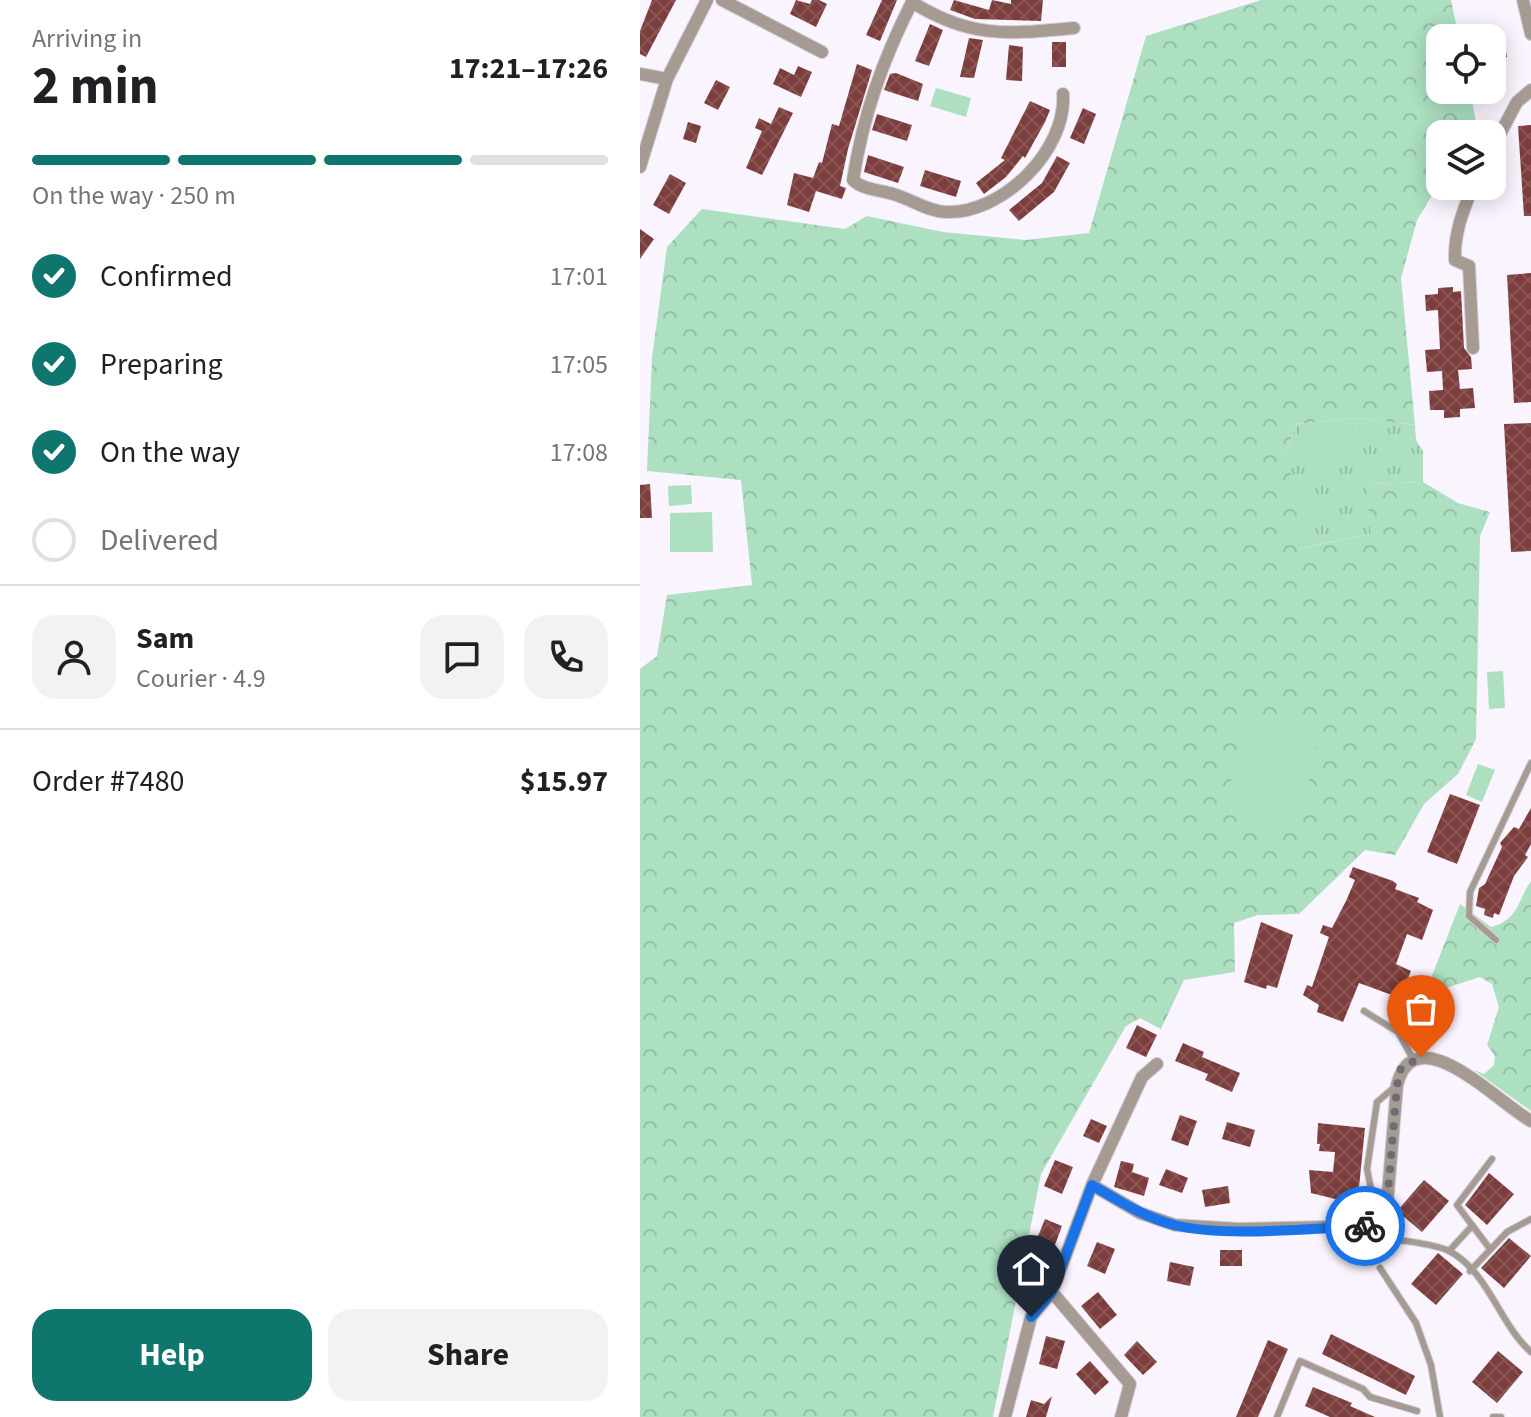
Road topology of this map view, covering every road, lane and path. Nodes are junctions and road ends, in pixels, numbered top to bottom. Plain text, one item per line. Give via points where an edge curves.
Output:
1 (707, 0) edge
2 (722, 0) edge
3 (1523, 0) edge
4 (913, 1) edge
5 (1074, 28) dead end
6 (1531, 34) edge
7 (822, 52) dead end
8 (640, 74) edge
9 (667, 79) junction
10 (1531, 90) edge
11 (1063, 94) dead end
12 (1506, 123) edge
13 (640, 167) edge
14 (1467, 200) edge
15 (1473, 348) dead end
16 (1531, 763) edge
17 (1496, 940) dead end
18 (1364, 1011) dead end
19 (1413, 1059) junction
20 (1157, 1064) dead end
21 (1397, 1085) junction
22 (1531, 1121) edge
23 (1492, 1159) dead end
24 (1092, 1185) junction
25 (1388, 1204) junction
26 (1386, 1217) junction
27 (1531, 1219) edge
28 (1472, 1226) junction
29 (1388, 1238) joint
30 (1490, 1249) junction
31 (1449, 1251) junction
32 (1380, 1268) dead end
33 (1470, 1271) junction
34 (1052, 1292) junction
35 (1531, 1352) edge
36 (1417, 1411) dead end
37 (1005, 1417) edge
38 (1121, 1417) edge
39 (1277, 1417) edge
40 (1440, 1417) edge
41 (1493, 1417) edge
42 (1501, 1417) edge

1 - 9 street
2 - 7 street
3 - 6 street
4 - 5 street via 978,32
4 - 11 street via 885,56 867,109 853,180 859,185 939,211 984,206 1010,192 1037,160 1063,115
8 - 9 street
9 - 13 street
10 - 12 street
14 - 15 street via 1455,260 1469,266
16 - 17 lane via 1470,892 1469,916
18 - 19 lane via 1398,1032
19 - 21 street via 1401,1068
19 - 22 street via 1433,1058 1450,1065
20 - 24 street via 1142,1077
21 - 25 street
21 - 25 lane via 1377,1102 1367,1169 1373,1199
23 - 28 lane via 1457,1205
24 - 26 street via 1140,1213 1199,1228 1368,1226
24 - 34 street
25 - 26 street
26 - 29 street
27 - 30 lane
28 - 30 lane
28 - 31 lane
29 - 31 lane
30 - 33 lane
31 - 33 lane
32 - 40 lane via 1416,1323 1431,1365
33 - 35 lane
34 - 37 street via 1031,1317
34 - 38 street via 1127,1378 1130,1390
36 - 39 lane via 1370,1397 1300,1361
41 - 42 lane

